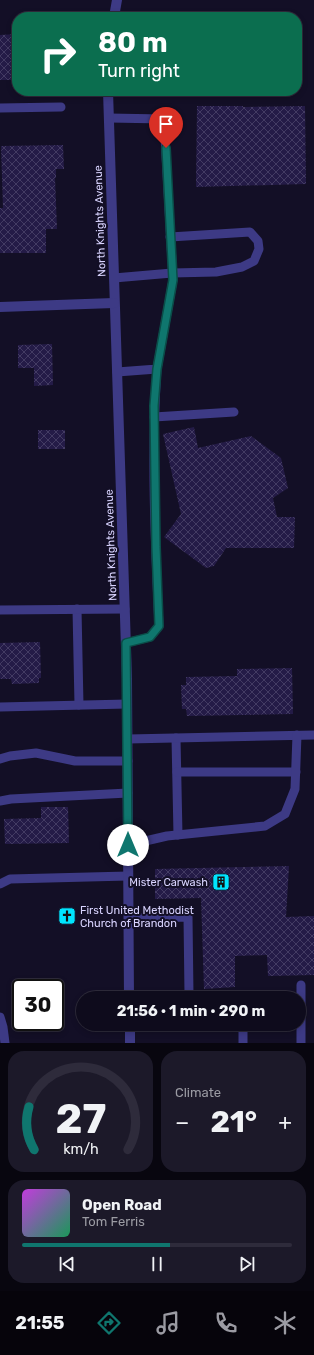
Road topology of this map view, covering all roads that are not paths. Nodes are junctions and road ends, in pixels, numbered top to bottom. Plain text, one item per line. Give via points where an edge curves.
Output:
1 (117, 0) edge
2 (115, 12) edge
3 (108, 96) edge
4 (61, 107) dead end
5 (0, 108) edge
6 (109, 118) junction
7 (170, 237) junction
8 (172, 273) junction
9 (114, 278) junction
10 (114, 303) junction
11 (0, 307) edge
12 (157, 369) junction
13 (117, 372) junction
14 (234, 412) dead end
15 (154, 417) junction
16 (77, 609) junction
17 (125, 609) junction
18 (0, 610) edge
19 (126, 643) junction
20 (127, 704) junction
21 (79, 705) junction
22 (0, 707) edge
23 (297, 735) junction
24 (314, 735) edge
25 (176, 738) junction
26 (128, 739) junction
27 (0, 759) edge
28 (128, 761) junction
29 (177, 772) junction
30 (296, 772) junction
31 (128, 793) junction
32 (0, 801) edge
33 (178, 835) junction
34 (128, 845) junction
35 (128, 876) junction
36 (0, 884) edge
37 (129, 918) junction
38 (301, 985) dead end
39 (129, 991) edge
40 (189, 991) edge
41 (0, 1017) edge
42 (130, 1031) edge
43 (243, 1031) edge
44 (5, 1043) edge
45 (130, 1043) edge
46 (243, 1043) edge
47 (301, 1043) edge

1 - 2 street
3 - 6 street, North Knights Avenue
4 - 5 lane
6 - 7 lane via 164,119
6 - 9 street, North Knights Avenue
7 - 8 lane
7 - 8 lane via 250,232 258,241 259,249 254,261 242,267 216,272
8 - 9 lane
8 - 12 lane via 173,280
9 - 10 street, North Knights Avenue
10 - 11 street
10 - 13 street, North Knights Avenue
12 - 13 lane
12 - 15 lane
13 - 17 street, North Knights Avenue
14 - 15 lane
15 - 19 lane via 159,626 150,637
16 - 17 lane
16 - 18 lane
16 - 21 lane
17 - 19 street, North Knights Avenue
19 - 20 street, North Knights Avenue
20 - 21 lane
20 - 26 street, North Knights Avenue
21 - 22 lane
23 - 24 lane
23 - 25 lane
23 - 30 lane
25 - 26 lane
25 - 29 lane
26 - 28 street, North Knights Avenue
27 - 28 lane via 36,753 74,761
28 - 31 street, North Knights Avenue
29 - 30 lane
29 - 33 lane
30 - 33 lane via 295,789 285,814 265,826
31 - 32 lane
31 - 34 street, North Knights Avenue
33 - 34 lane
34 - 35 street, North Knights Avenue
35 - 36 lane via 10,879
35 - 37 street, North Knights Avenue
37 - 39 street, North Knights Avenue
37 - 40 lane via 188,917
38 - 47 lane
41 - 44 lane
42 - 45 street
43 - 46 lane

